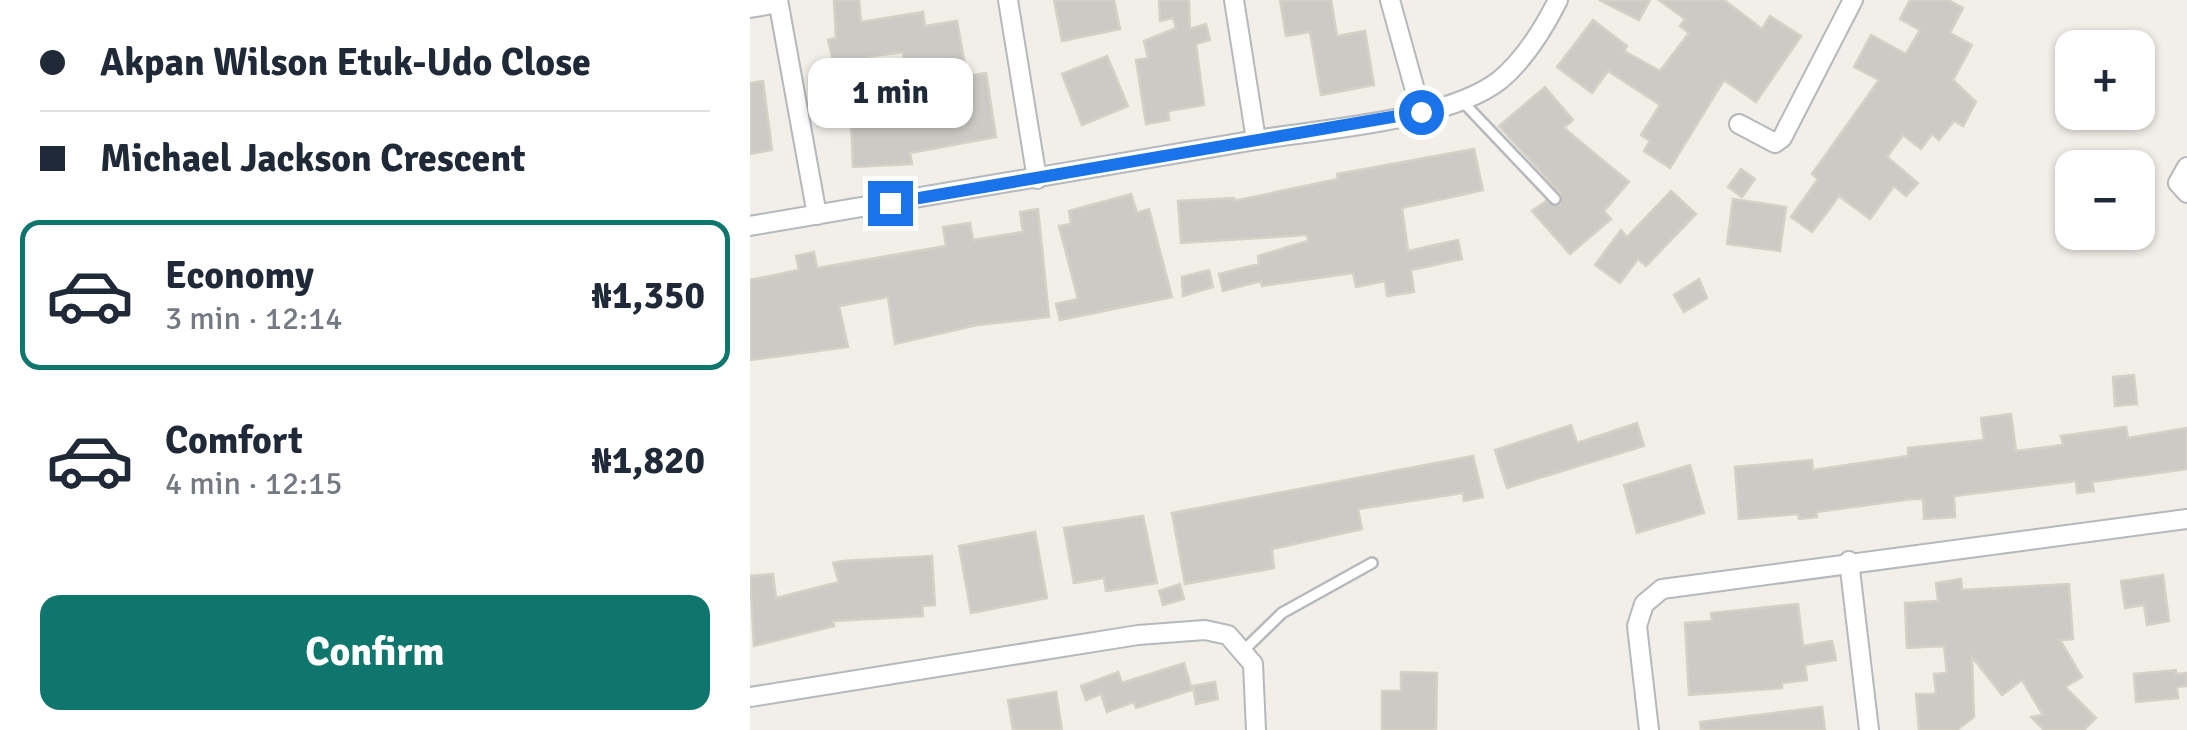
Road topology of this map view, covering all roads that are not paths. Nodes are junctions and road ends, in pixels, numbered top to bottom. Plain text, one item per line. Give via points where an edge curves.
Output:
1 (1008, 0) edge
2 (1234, 0) edge
3 (1390, 0) edge
4 (1558, 0) edge
5 (1852, 0) edge
6 (778, 2) edge
7 (750, 8) edge
8 (1462, 101) junction
9 (1421, 112) junction
10 (1740, 124) dead end
11 (1256, 140) junction
12 (2187, 166) edge
13 (1037, 179) junction
14 (2187, 193) edge
15 (1555, 199) dead end
16 (817, 215) junction
17 (750, 226) edge
18 (2187, 519) edge
19 (1849, 561) junction
20 (1372, 563) dead end
21 (1245, 649) junction
22 (750, 696) edge
23 (1256, 730) edge
24 (1649, 730) edge
25 (1869, 730) edge

1 - 13 street
2 - 11 street
3 - 9 street
4 - 8 street via 1541,32 1500,80
5 - 10 street via 1782,138 1775,143
6 - 7 street
6 - 16 street
8 - 9 street
8 - 15 lane
9 - 11 street
11 - 13 street
12 - 14 street via 2178,183
13 - 16 street
16 - 17 street
18 - 19 street
19 - 24 street via 1662,589 1644,604 1637,626
19 - 25 street
20 - 21 lane via 1282,613
21 - 22 street via 1228,635 1175,630
21 - 23 street via 1254,664

